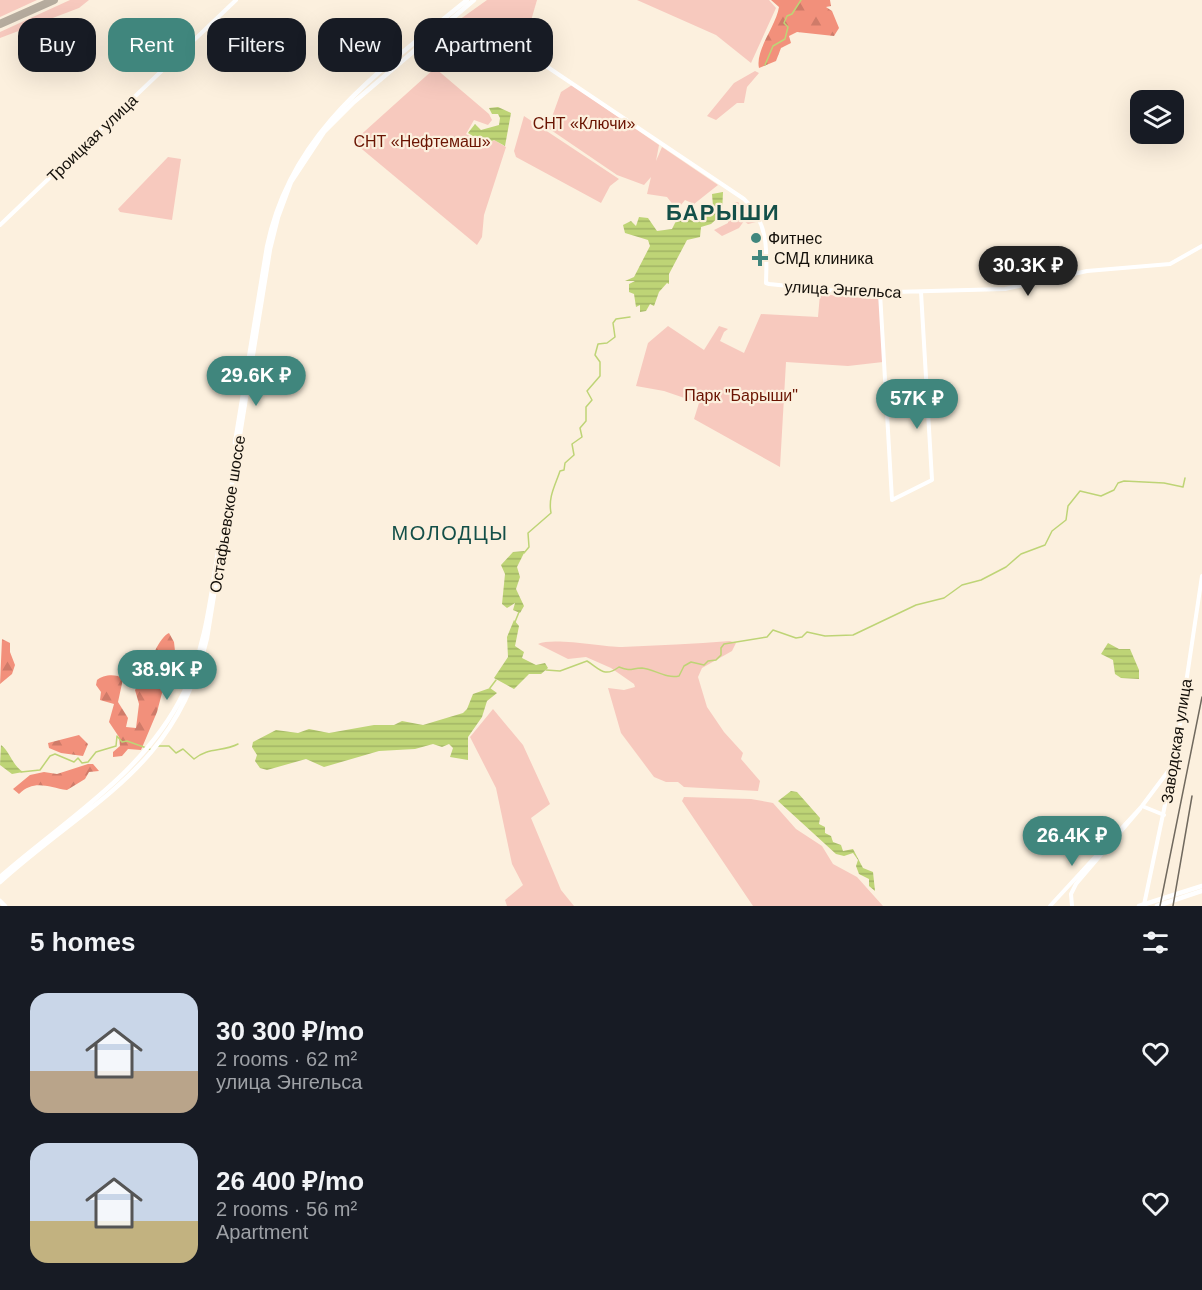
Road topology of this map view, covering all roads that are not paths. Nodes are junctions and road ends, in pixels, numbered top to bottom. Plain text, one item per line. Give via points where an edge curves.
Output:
1 (236, 0) edge
2 (467, 0) edge
3 (474, 0) edge
4 (448, 18) edge
5 (450, 18) edge
6 (414, 49) edge
7 (553, 72) edge
8 (0, 225) edge
9 (1202, 246) edge
10 (880, 292) junction
11 (921, 292) junction
12 (1202, 576) edge
13 (1175, 757) junction
14 (1142, 806) junction
15 (1164, 815) junction
16 (0, 880) edge
17 (1202, 886) edge
18 (1202, 891) edge
19 (0, 901) edge
20 (5, 906) edge
21 (1050, 906) edge
22 (1072, 906) edge
23 (1139, 906) edge
24 (1144, 906) edge
25 (1157, 906) edge

1 - 8 street, Троицкая улица
2 - 4 main road, Остафьевское шоссе
3 - 5 main road, Остафьевское шоссе
6 - 16 main road, Остафьевское шоссе via 336,119 311,148 284,200 270,249 207,638 197,674 170,723 127,776
7 - 10 street, улица Энгельса via 744,199 755,212 767,241 766,283
9 - 11 street, улица Энгельса via 1170,264 1087,272 1018,288
10 - 11 street, улица Энгельса
10 - 11 street via 892,500 932,480
12 - 13 street, Заводская улица
13 - 14 street via 1168,773
13 - 15 street, Заводская улица
14 - 15 street
14 - 21 street
14 - 22 street via 1076,884 1071,894
15 - 24 street, Заводская улица
17 - 23 main road
18 - 25 main road
19 - 20 main road

